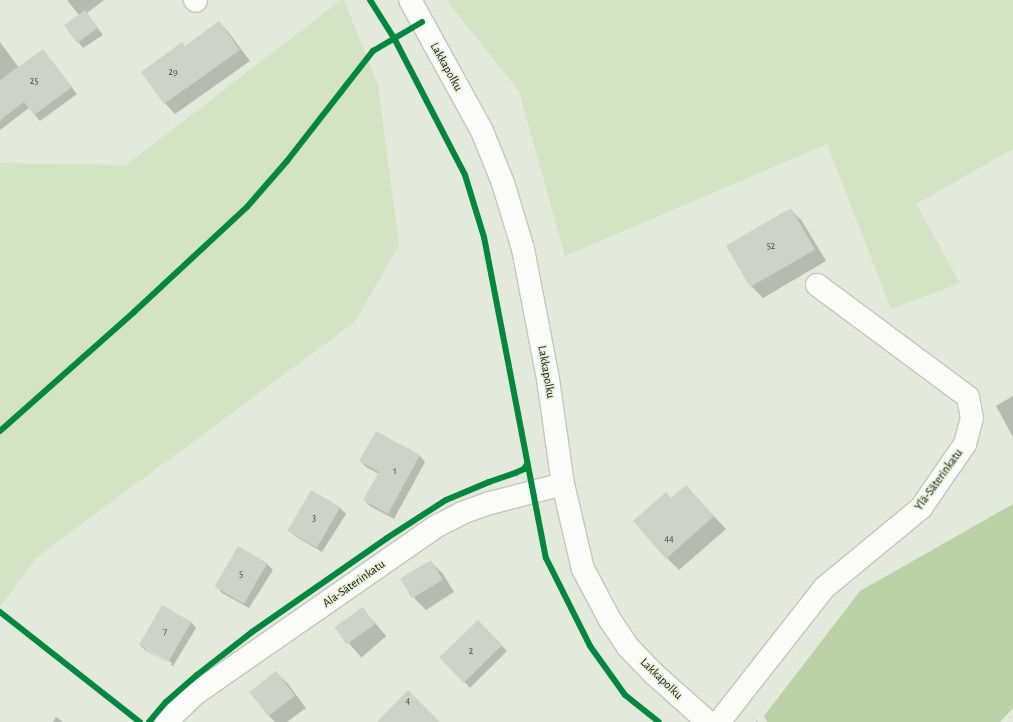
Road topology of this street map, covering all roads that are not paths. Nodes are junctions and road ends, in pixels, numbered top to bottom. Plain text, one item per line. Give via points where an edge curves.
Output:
1 (410, 0) edge
2 (817, 285) dead end
3 (563, 484) junction
4 (166, 722) edge
5 (708, 722) edge
6 (719, 722) edge

1 - 3 street, Lakkapolku via 482,131 503,183 523,248 548,379
2 - 6 street, Ylä-Säterinkatu via 968,397 972,418 965,444 921,508 824,588
3 - 4 street, Ala-Säterinkatu via 490,503 437,526 195,694
3 - 5 street, Lakkapolku via 583,569 610,620 628,647

